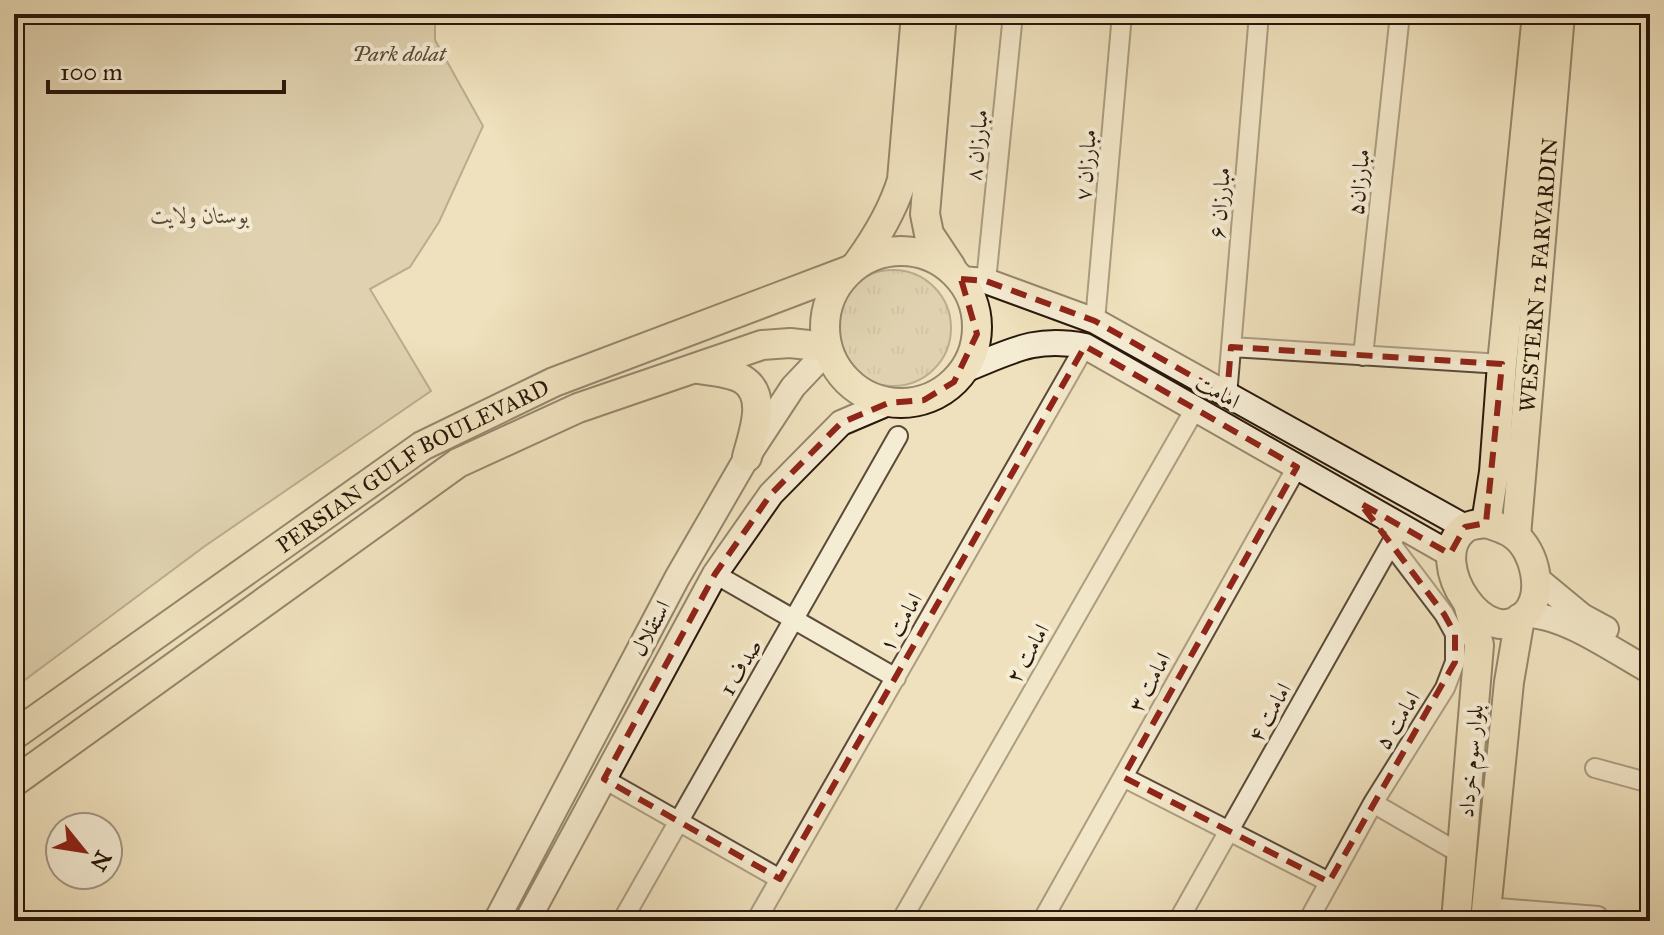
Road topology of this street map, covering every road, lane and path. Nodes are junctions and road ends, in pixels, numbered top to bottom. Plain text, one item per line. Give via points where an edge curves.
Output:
1 (916, 14) edge
2 (942, 14) edge
3 (1013, 14) edge
4 (1122, 14) edge
5 (1259, 14) edge
6 (1400, 14) edge
7 (1537, 14) edge
8 (1560, 14) edge
9 (854, 266) junction
10 (967, 277) junction
11 (1085, 317) junction
12 (1061, 341) junction
13 (1085, 346) junction
14 (1231, 347) junction
15 (827, 349) junction
16 (1363, 356) junction
17 (1502, 364) junction
18 (693, 368) junction
19 (964, 370) junction
20 (1227, 396) junction
21 (888, 403) junction
22 (1195, 409) junction
23 (898, 436) dead end
24 (747, 457) junction
25 (1297, 467) junction
26 (1507, 472) junction
27 (1475, 525) junction
28 (1396, 535) junction
29 (1516, 536) junction
30 (1450, 554) junction
31 (715, 574) junction
32 (1536, 578) junction
33 (1468, 603) junction
34 (1523, 617) junction
35 (794, 620) junction
36 (1650, 653) edge
37 (1650, 671) edge
38 (896, 678) junction
39 (1509, 682) junction
40 (1476, 689) junction
41 (14, 735) edge
42 (1595, 768) dead end
43 (1123, 777) junction
44 (604, 779) junction
45 (14, 782) edge
46 (1650, 783) edge
47 (1373, 803) junction
48 (679, 822) junction
49 (1229, 830) junction
50 (1461, 854) junction
51 (780, 879) junction
52 (1329, 882) junction
53 (1486, 914) edge
54 (496, 921) edge
55 (527, 921) edge
56 (622, 921) edge
57 (756, 921) edge
58 (901, 921) edge
59 (1042, 921) edge
60 (1178, 921) edge
61 (1308, 921) edge
62 (1456, 921) edge
63 (1597, 921) edge

1 - 9 main road via 902,180 884,221
2 - 10 main road via 925,214 929,234
3 - 10 street, مبارزان ۸
4 - 11 street, مبارزان ۷
5 - 14 street, مبارزان ۶
6 - 16 street, مبارزان۵
7 - 17 main road, WESTERN 12 FARVARDIN
8 - 26 main road, WESTERN 12 FARVARDIN
9 - 10 main road via 882,252 908,250 933,256
9 - 15 main road via 827,305
9 - 41 main road, PERSIAN GULF BOULEVARD via 554,382 422,446
10 - 11 street, امامت
10 - 19 main road via 977,334
11 - 12 street via 1050,314 1044,330
11 - 20 street, امامت
12 - 13 street, امامت
12 - 19 street, امامت via 1032,344
13 - 22 street, امامت
13 - 38 street, امامت ۱
14 - 16 street
14 - 20 street, مبارزان ۶
15 - 18 main road, PERSIAN GULF BOULEVARD via 762,345
15 - 21 main road via 847,381
15 - 24 street, استقلال via 793,387
16 - 17 street
17 - 26 main road, WESTERN 12 FARVARDIN
18 - 24 main road via 742,378 750,386 758,407
18 - 45 main road, PERSIAN GULF BOULEVARD via 578,408 458,463
19 - 21 main road via 938,395
20 - 27 street, امامت
21 - 31 street, استقلال via 841,423 771,494
22 - 25 street, امامت
22 - 58 street, امامت ۲
23 - 35 street, صدف 1
24 - 54 street, استقلال
25 - 28 street, امامت
25 - 43 street, امامت ۳
26 - 27 main road, WESTERN 12 FARVARDIN
26 - 29 main road, WESTERN 12 FARVARDIN
27 - 29 main road
27 - 30 main road via 1456,538
28 - 30 street, امامت
28 - 47 street, امامت ۵ via 1455,634 1455,662 1445,688
28 - 49 street, امامت ۴
29 - 32 main road
30 - 33 main road
31 - 35 street
31 - 44 street, استقلال
32 - 34 main road via 1533,604
32 - 36 street via 1582,616
33 - 34 main road via 1492,622 1513,623
33 - 40 main road, بلوار سوم خرداد via 1479,645
34 - 37 street via 1541,615 1564,624
34 - 39 main road, بلوار سوم خرداد
35 - 38 street
35 - 48 street, صدف 1
38 - 51 street, امامت ۱
39 - 40 main road via 1490,673
39 - 53 main road, بلوار سوم خرداد
40 - 50 main road, بلوار سوم خرداد
42 - 46 street
43 - 49 street
43 - 59 street, امامت ۳
44 - 48 street
44 - 55 street, استقلال
47 - 50 street
47 - 52 street, امامت ۵
48 - 51 street
48 - 56 street, صدف 1
49 - 52 street
49 - 60 street, امامت ۴
50 - 62 main road, بلوار سوم خرداد
51 - 57 street, امامت ۱
52 - 61 street, امامت ۵
53 - 63 street via 1598,916

